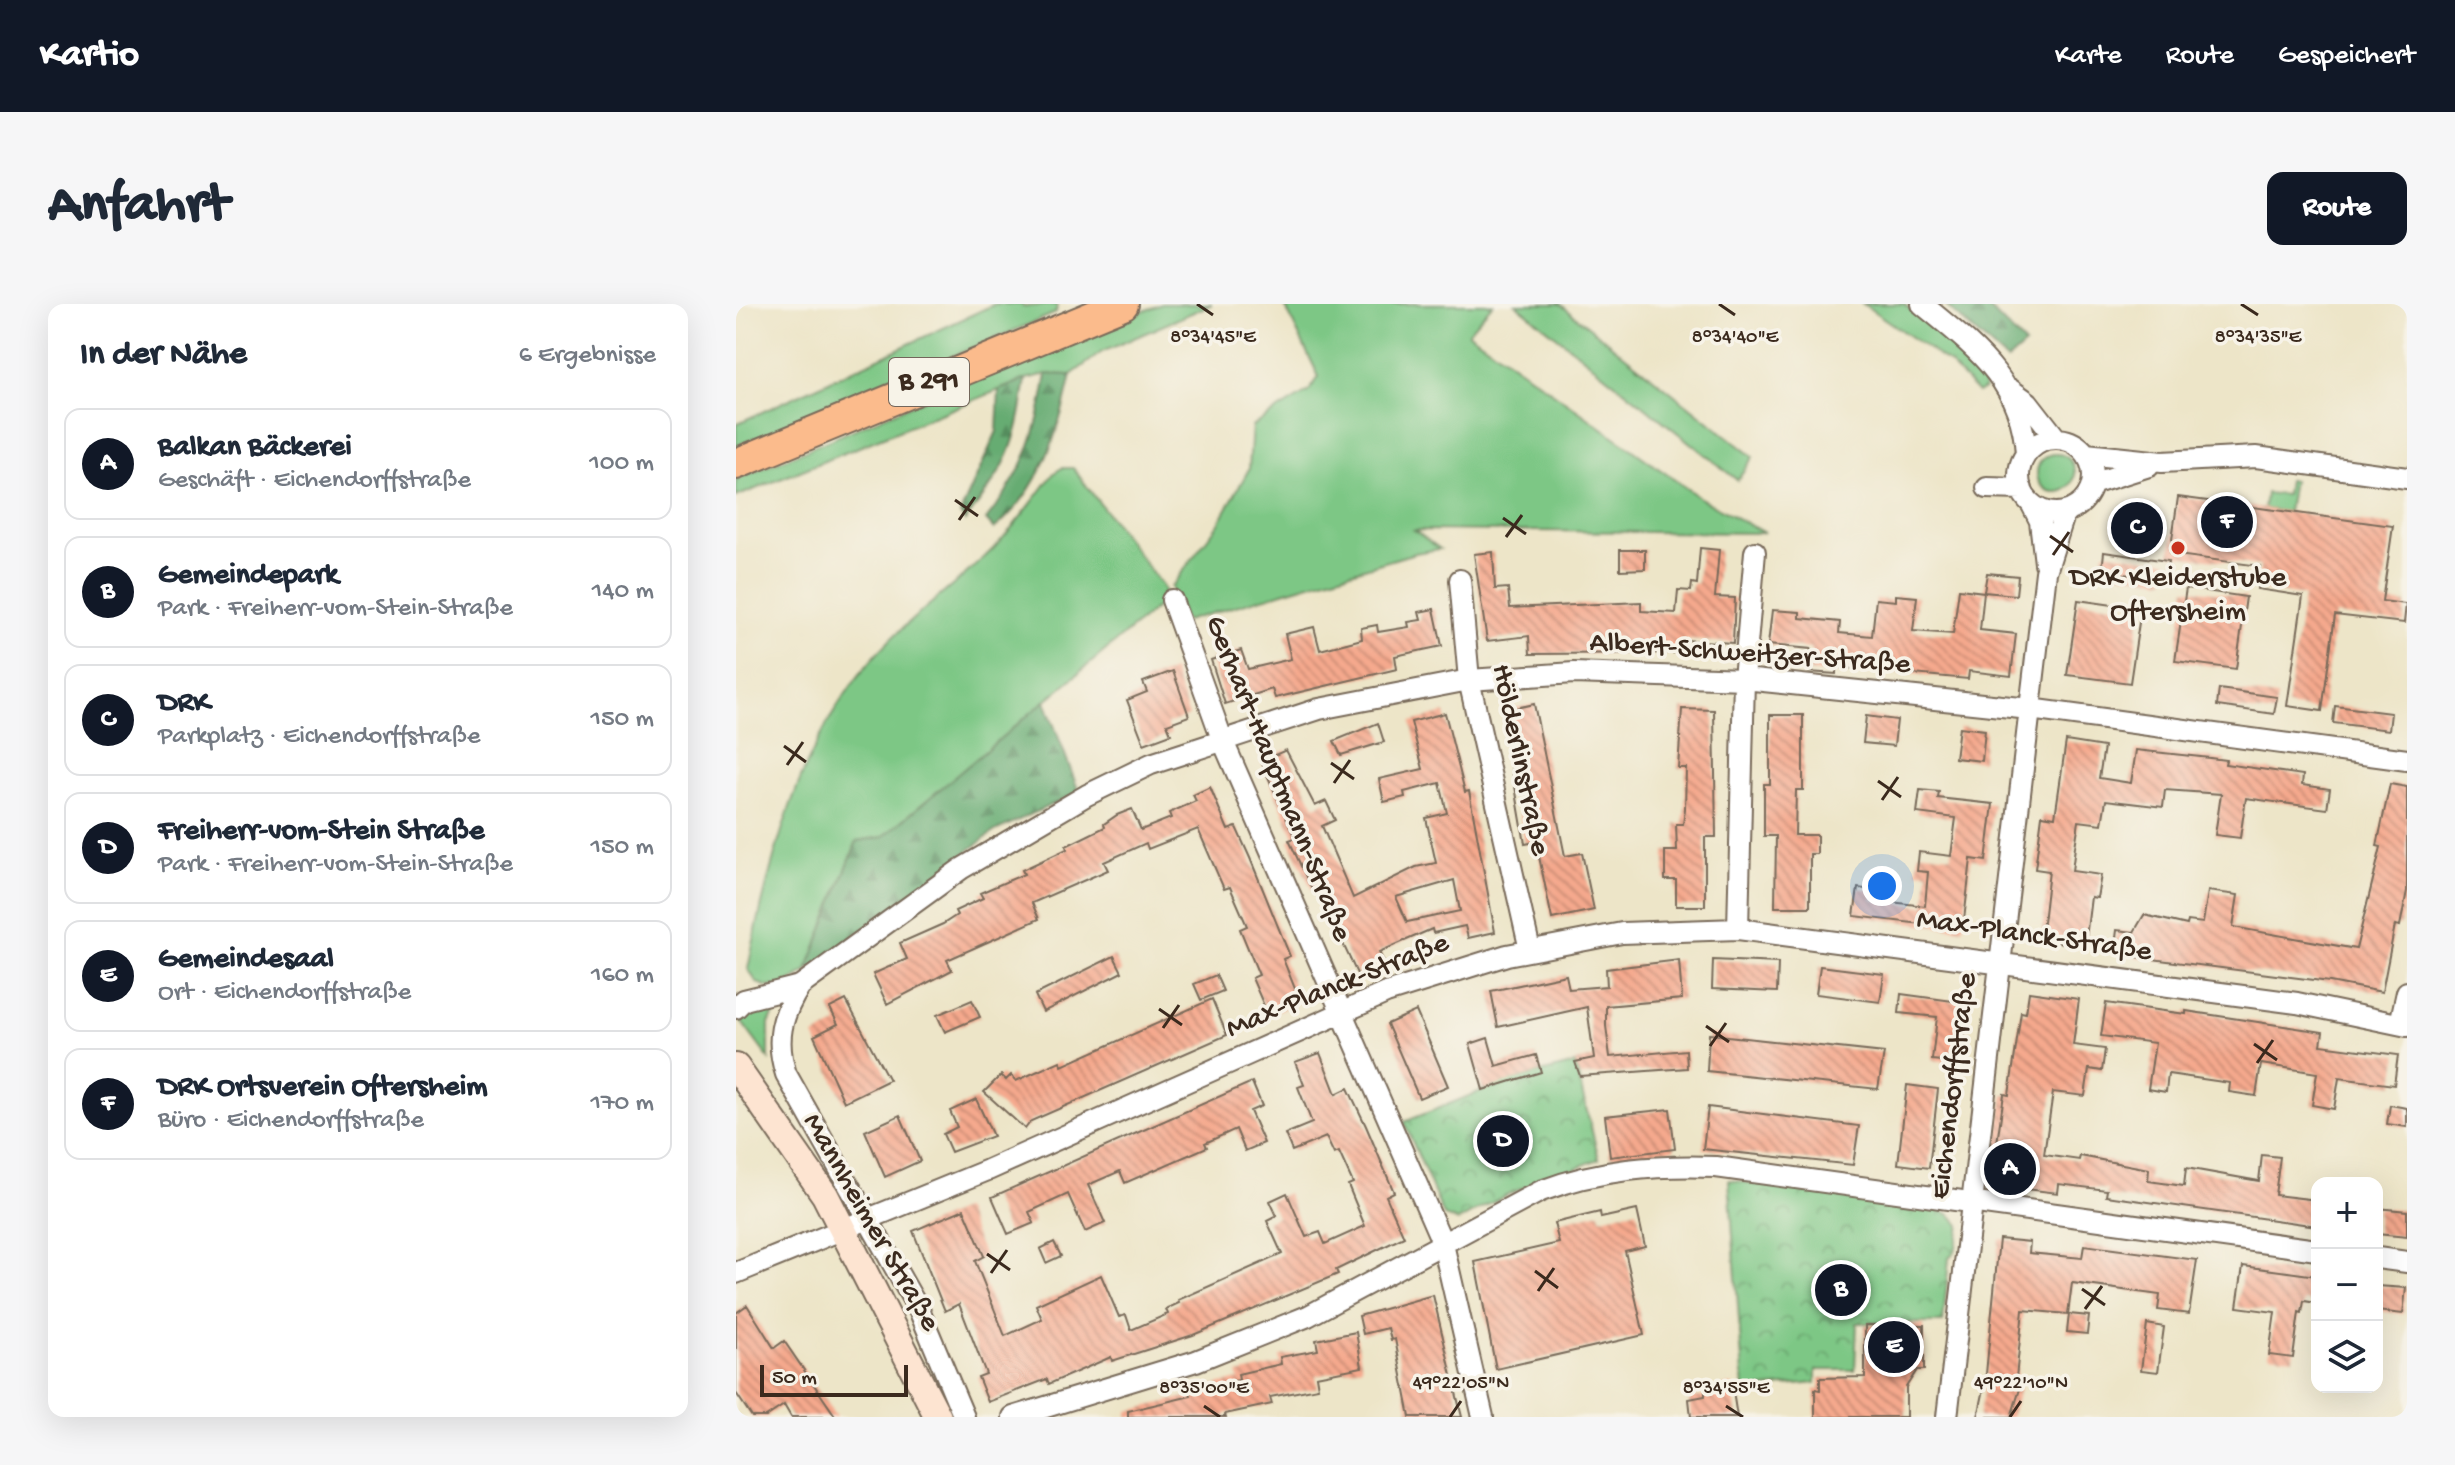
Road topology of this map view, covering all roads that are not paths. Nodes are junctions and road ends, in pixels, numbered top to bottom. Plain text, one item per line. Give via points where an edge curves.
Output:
1 (1123, 304) edge
2 (1922, 304) edge
3 (2009, 388) junction
4 (2056, 438) junction
5 (2086, 454) junction
6 (2162, 462) junction
7 (736, 464) edge
8 (2407, 478) edge
9 (2025, 480) junction
10 (2092, 484) junction
11 (1988, 488) dead end
12 (2065, 512) junction
13 (1755, 552) dead end
14 (2046, 572) junction
15 (1460, 580) dead end
16 (1172, 600) dead end
17 (1744, 679) junction
18 (1469, 680) junction
19 (2030, 709) junction
20 (1222, 739) junction
21 (2407, 760) edge
22 (1738, 929) junction
23 (1530, 950) junction
24 (2000, 962) junction
25 (800, 986) junction
26 (2407, 992) edge
27 (736, 1008) edge
28 (1342, 1013) junction
29 (2404, 1025) edge
30 (736, 1067) edge
31 (1972, 1201) junction
32 (869, 1218) junction
33 (843, 1229) junction
34 (1443, 1244) junction
35 (2311, 1249) edge
36 (2383, 1259) edge
37 (2407, 1262) edge
38 (736, 1273) edge
39 (938, 1417) edge
40 (964, 1417) edge
41 (1013, 1417) edge
42 (1483, 1417) edge
43 (1947, 1417) edge

1 - 7 main road, B 291
2 - 3 street, Eichendorffstraße via 1986,360
3 - 4 street, Eichendorffstraße via 2028,402
3 - 9 street, Eichendorffstraße via 2025,433
4 - 5 street via 2078,445
4 - 9 street via 2035,445
5 - 6 street
5 - 10 street
6 - 8 street via 2256,457
6 - 10 street
9 - 11 street
9 - 12 street via 2053,513
9 - 14 street, Eichendorffstraße via 2040,521
10 - 12 street via 2084,501
12 - 14 street, Eichendorffstraße
13 - 17 street
14 - 19 street, Eichendorffstraße
15 - 18 street, Hölderlinstraße
16 - 20 street, Gerhart-Hauptmann-Straße
17 - 18 street, Albert-Schweitzer-Straße via 1574,673
17 - 19 street, Albert-Schweitzer-Straße
17 - 22 street
18 - 20 street, Albert-Schweitzer-Straße via 1319,709
18 - 23 street, Hölderlinstraße
19 - 21 street, Albert-Schweitzer-Straße
19 - 24 street, Eichendorffstraße
20 - 25 street, Albert-Schweitzer-Straße via 1151,764 1002,844 926,892
20 - 28 street, Gerhart-Hauptmann-Straße
22 - 23 street, Max-Planck-Straße via 1622,933
22 - 24 street, Max-Planck-Straße
23 - 28 street, Max-Planck-Straße via 1435,976
24 - 29 street, Max-Planck-Straße via 2297,1003
24 - 31 street, Eichendorffstraße
25 - 27 street, Albert-Schweitzer-Straße via 744,1000
25 - 32 street via 780,1030 786,1074
26 - 29 street
28 - 32 street, Max-Planck-Straße
28 - 34 street, Gerhart-Hauptmann-Straße
30 - 33 street, Mannheimer Straße via 806,1165
31 - 34 street via 1716,1167 1629,1168 1541,1191
31 - 35 street
31 - 43 street, Eichendorffstraße
32 - 33 street, Max-Planck-Straße
32 - 40 street via 920,1312
33 - 38 street, Max-Planck-Straße
33 - 39 street, Mannheimer Straße
34 - 41 street via 1266,1333 1115,1388
34 - 42 street, Gerhart-Hauptmann-Straße
36 - 37 street

